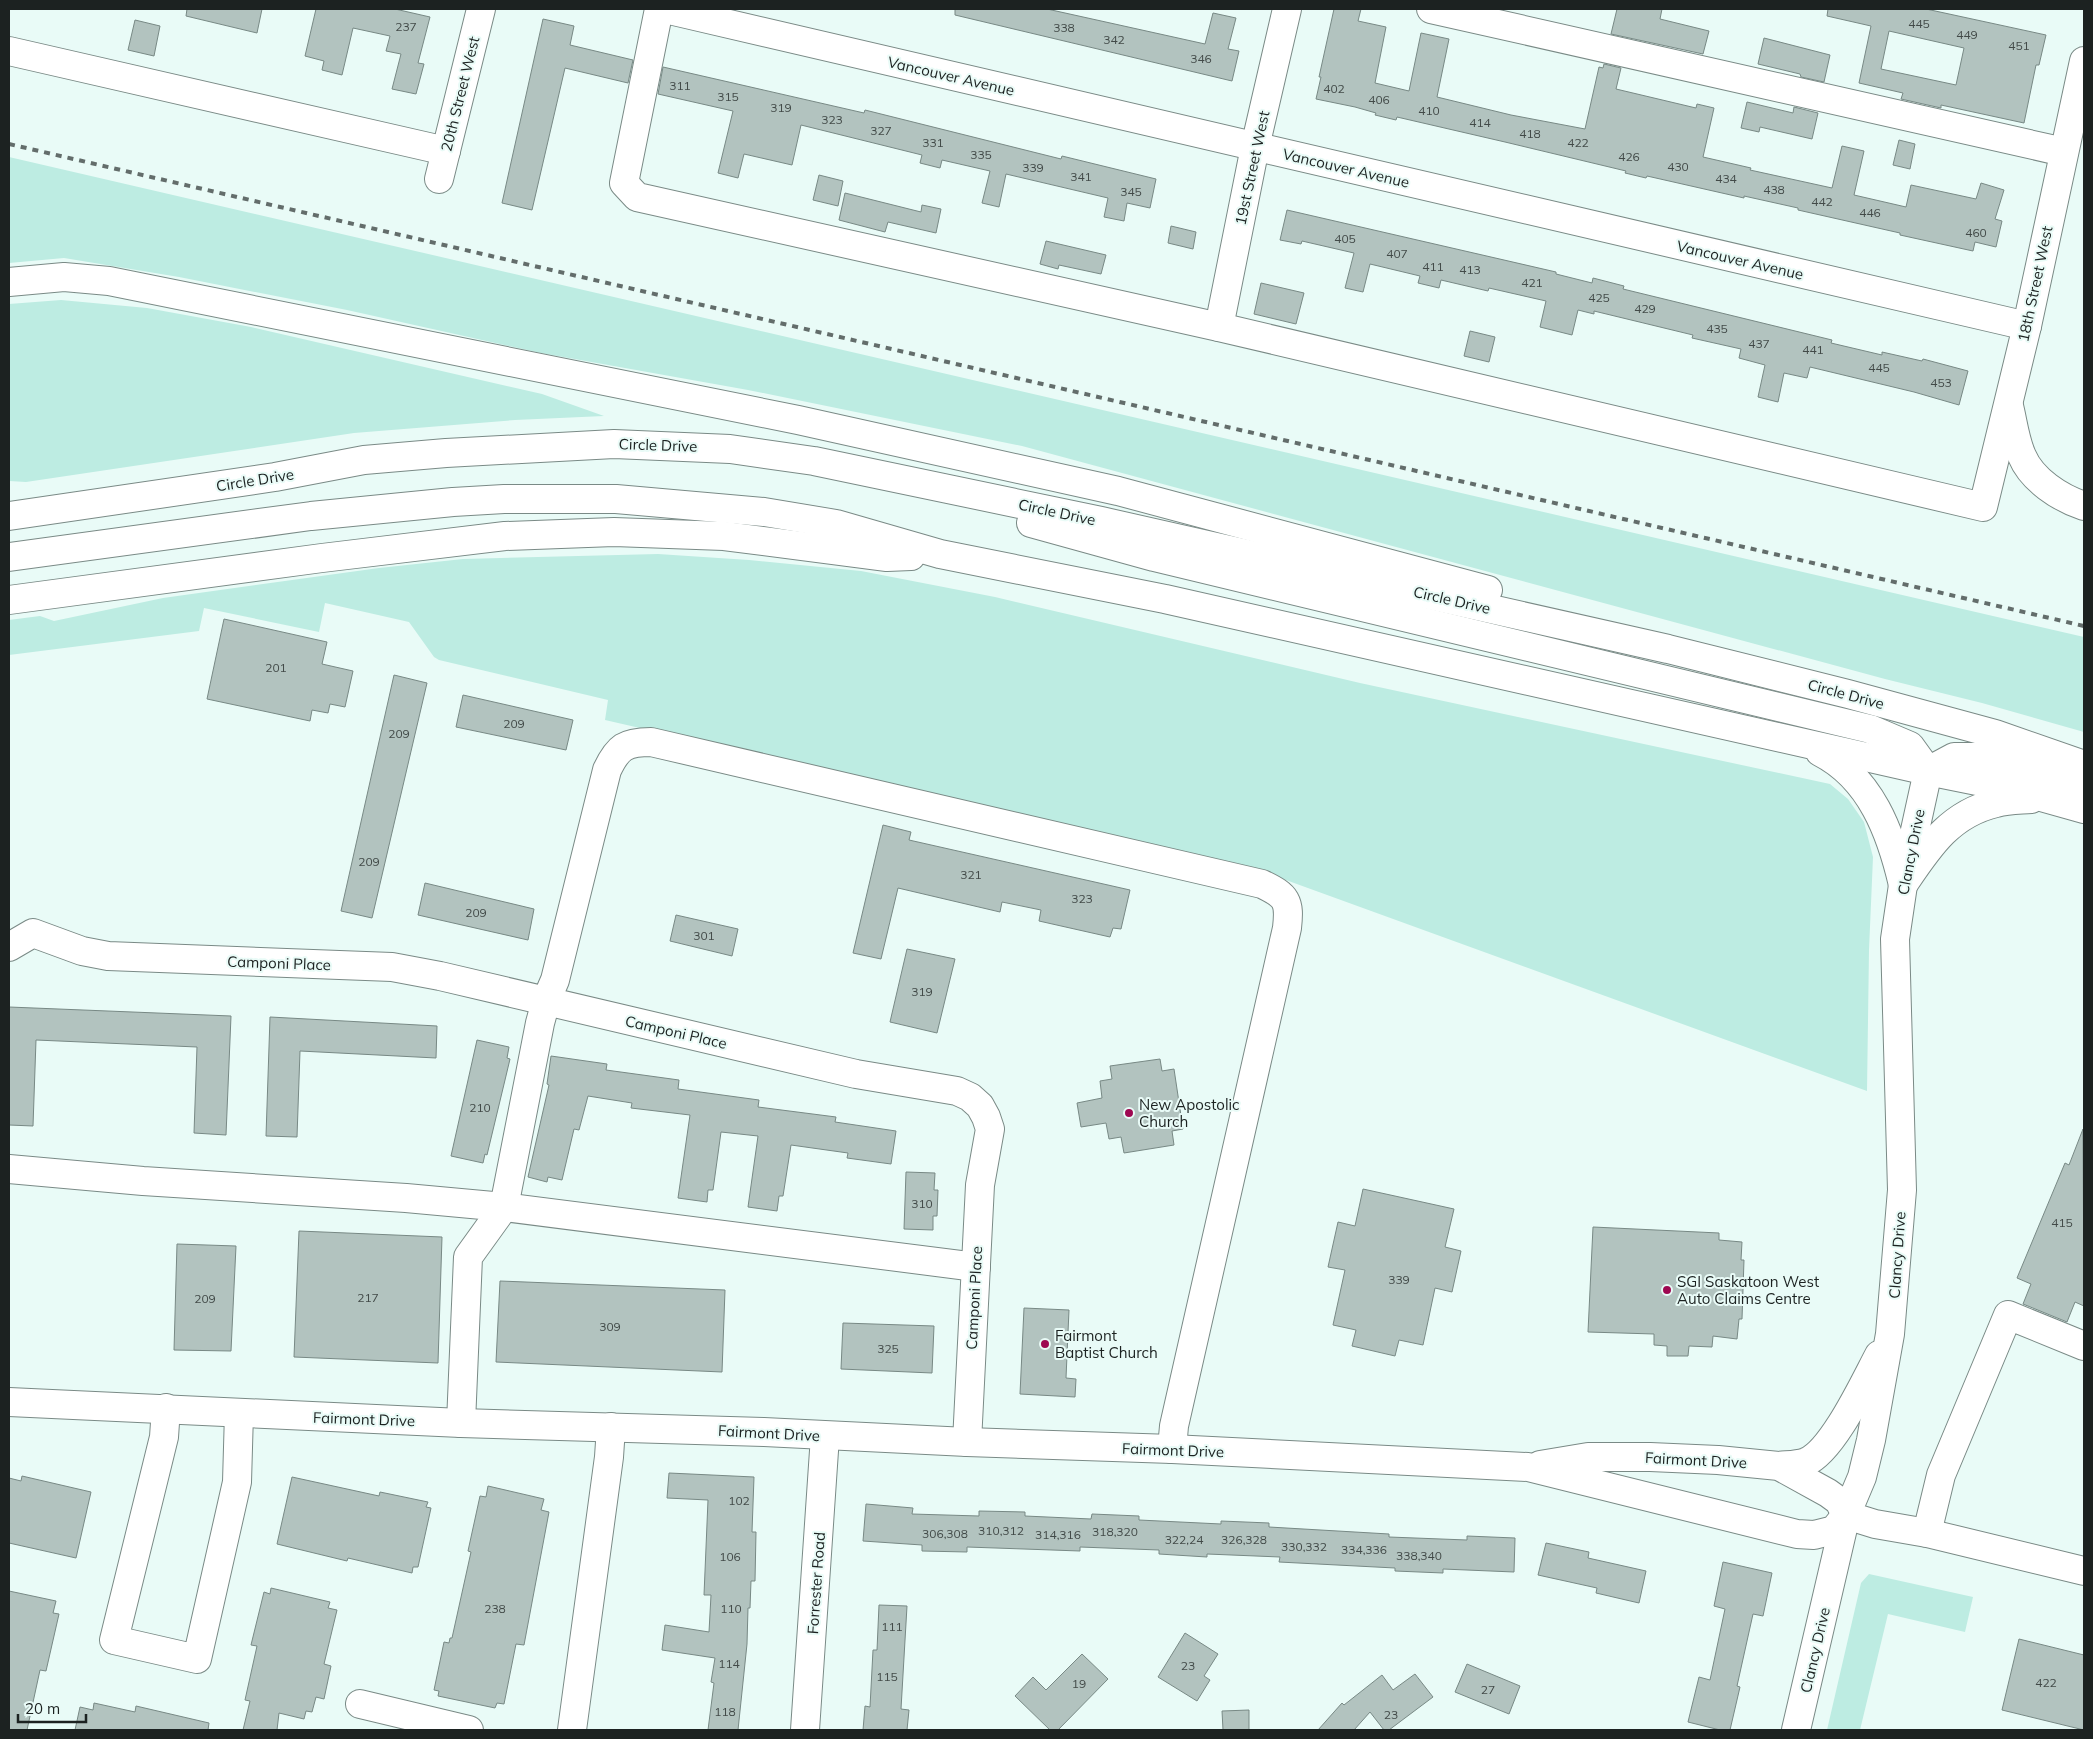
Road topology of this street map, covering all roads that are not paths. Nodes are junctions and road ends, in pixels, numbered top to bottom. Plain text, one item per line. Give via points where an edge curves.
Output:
1 (481, 9) edge
2 (659, 9) edge
3 (665, 9) edge
4 (1287, 9) edge
5 (1431, 9) edge
6 (9, 51) edge
7 (2084, 61) edge
8 (1255, 147) junction
9 (446, 151) junction
10 (2064, 152) junction
11 (438, 179) dead end
12 (9, 282) edge
13 (2026, 326) junction
14 (1219, 327) junction
15 (2008, 404) junction
16 (841, 467) junction
17 (2084, 506) edge
18 (9, 516) edge
19 (940, 554) junction
20 (9, 557) edge
21 (9, 600) edge
22 (1668, 649) junction
23 (1800, 742) junction
24 (2084, 766) edge
25 (1928, 771) junction
26 (2084, 789) edge
27 (2050, 798) junction
28 (2084, 809) edge
29 (1903, 886) junction
30 (9, 947) edge
31 (546, 1001) junction
32 (9, 1169) edge
33 (504, 1208) junction
34 (976, 1267) junction
35 (1890, 1334) junction
36 (2084, 1346) edge
37 (9, 1402) edge
38 (166, 1408) junction
39 (239, 1413) junction
40 (461, 1423) junction
41 (612, 1427) junction
42 (825, 1436) junction
43 (967, 1442) junction
44 (1172, 1449) junction
45 (1779, 1466) junction
46 (1528, 1467) junction
47 (1846, 1515) junction
48 (1927, 1533) junction
49 (2084, 1571) edge
50 (360, 1704) dead end
51 (469, 1730) edge
52 (572, 1730) edge
53 (805, 1730) edge
54 (1796, 1730) edge

1 - 9 main road, 20th Street West
2 - 14 main road via 624,183 637,197
3 - 8 main road, Vancouver Avenue
4 - 8 main road, 19st Street West
5 - 10 main road
6 - 9 main road
7 - 10 main road, 18th Street West
8 - 13 main road, Vancouver Avenue
8 - 14 main road, 19st Street West
9 - 11 main road, 20th Street West
10 - 13 main road, 18th Street West
12 - 22 main road via 64,277 109,280 798,420 1118,491 1488,590
13 - 15 main road, 18th Street West
14 - 15 main road, 18th Street West via 1983,507
15 - 17 main road via 2021,455 2030,470 2049,488
16 - 18 main road, Circle Drive via 780,455 696,446 614,444 534,447 364,460 275,477
16 - 22 main road, Circle Drive via 1101,521
16 - 25 main road via 1154,557 1870,729 1910,746
19 - 20 main road via 836,524 764,512 661,501 578,497 395,507
19 - 21 main road via 887,557 724,536 614,532 514,536
19 - 23 main road via 1165,599
22 - 24 main road, Circle Drive via 1995,734
23 - 25 main road
23 - 29 main road via 1834,759 1878,808 1894,848
25 - 26 main road via 1954,757 1979,757
25 - 27 main road
25 - 29 main road, Clancy Drive
27 - 28 main road
27 - 29 main road via 1997,802 1956,820 1932,843
29 - 35 main road, Clancy Drive via 1896,939 1902,1190
30 - 31 main road, Camponi Place via 33,933 82,951 108,956 392,967
31 - 33 main road
31 - 34 main road, Camponi Place via 856,1074 958,1091 970,1097 980,1106 990,1129 980,1185
31 - 44 main road via 555,980 606,770 623,746 636,742 661,744 1262,884 1274,890 1289,908 1287,928 1174,1426
32 - 33 main road
33 - 34 main road
33 - 40 main road via 468,1257
34 - 43 main road, Camponi Place
35 - 45 main road via 1848,1411 1822,1448 1806,1462
35 - 47 main road, Clancy Drive via 1871,1440 1862,1477
36 - 48 main road via 2008,1316 1941,1475
37 - 38 main road, Fairmont Drive
38 - 39 main road, Fairmont Drive
38 - 39 main road via 164,1437 114,1640 197,1659 237,1482
39 - 40 main road, Fairmont Drive
40 - 41 main road, Fairmont Drive
41 - 42 main road, Fairmont Drive
41 - 52 main road
42 - 43 main road, Fairmont Drive
42 - 53 main road, Forrester Road
43 - 44 main road, Fairmont Drive
44 - 46 main road, Fairmont Drive
45 - 46 main road, Fairmont Drive via 1718,1460 1588,1457
45 - 47 main road, Fairmont Drive via 1839,1501
46 - 47 main road, Fairmont Drive via 1797,1534 1814,1535 1834,1530
47 - 48 main road
47 - 54 main road, Clancy Drive
48 - 49 main road
50 - 51 main road

